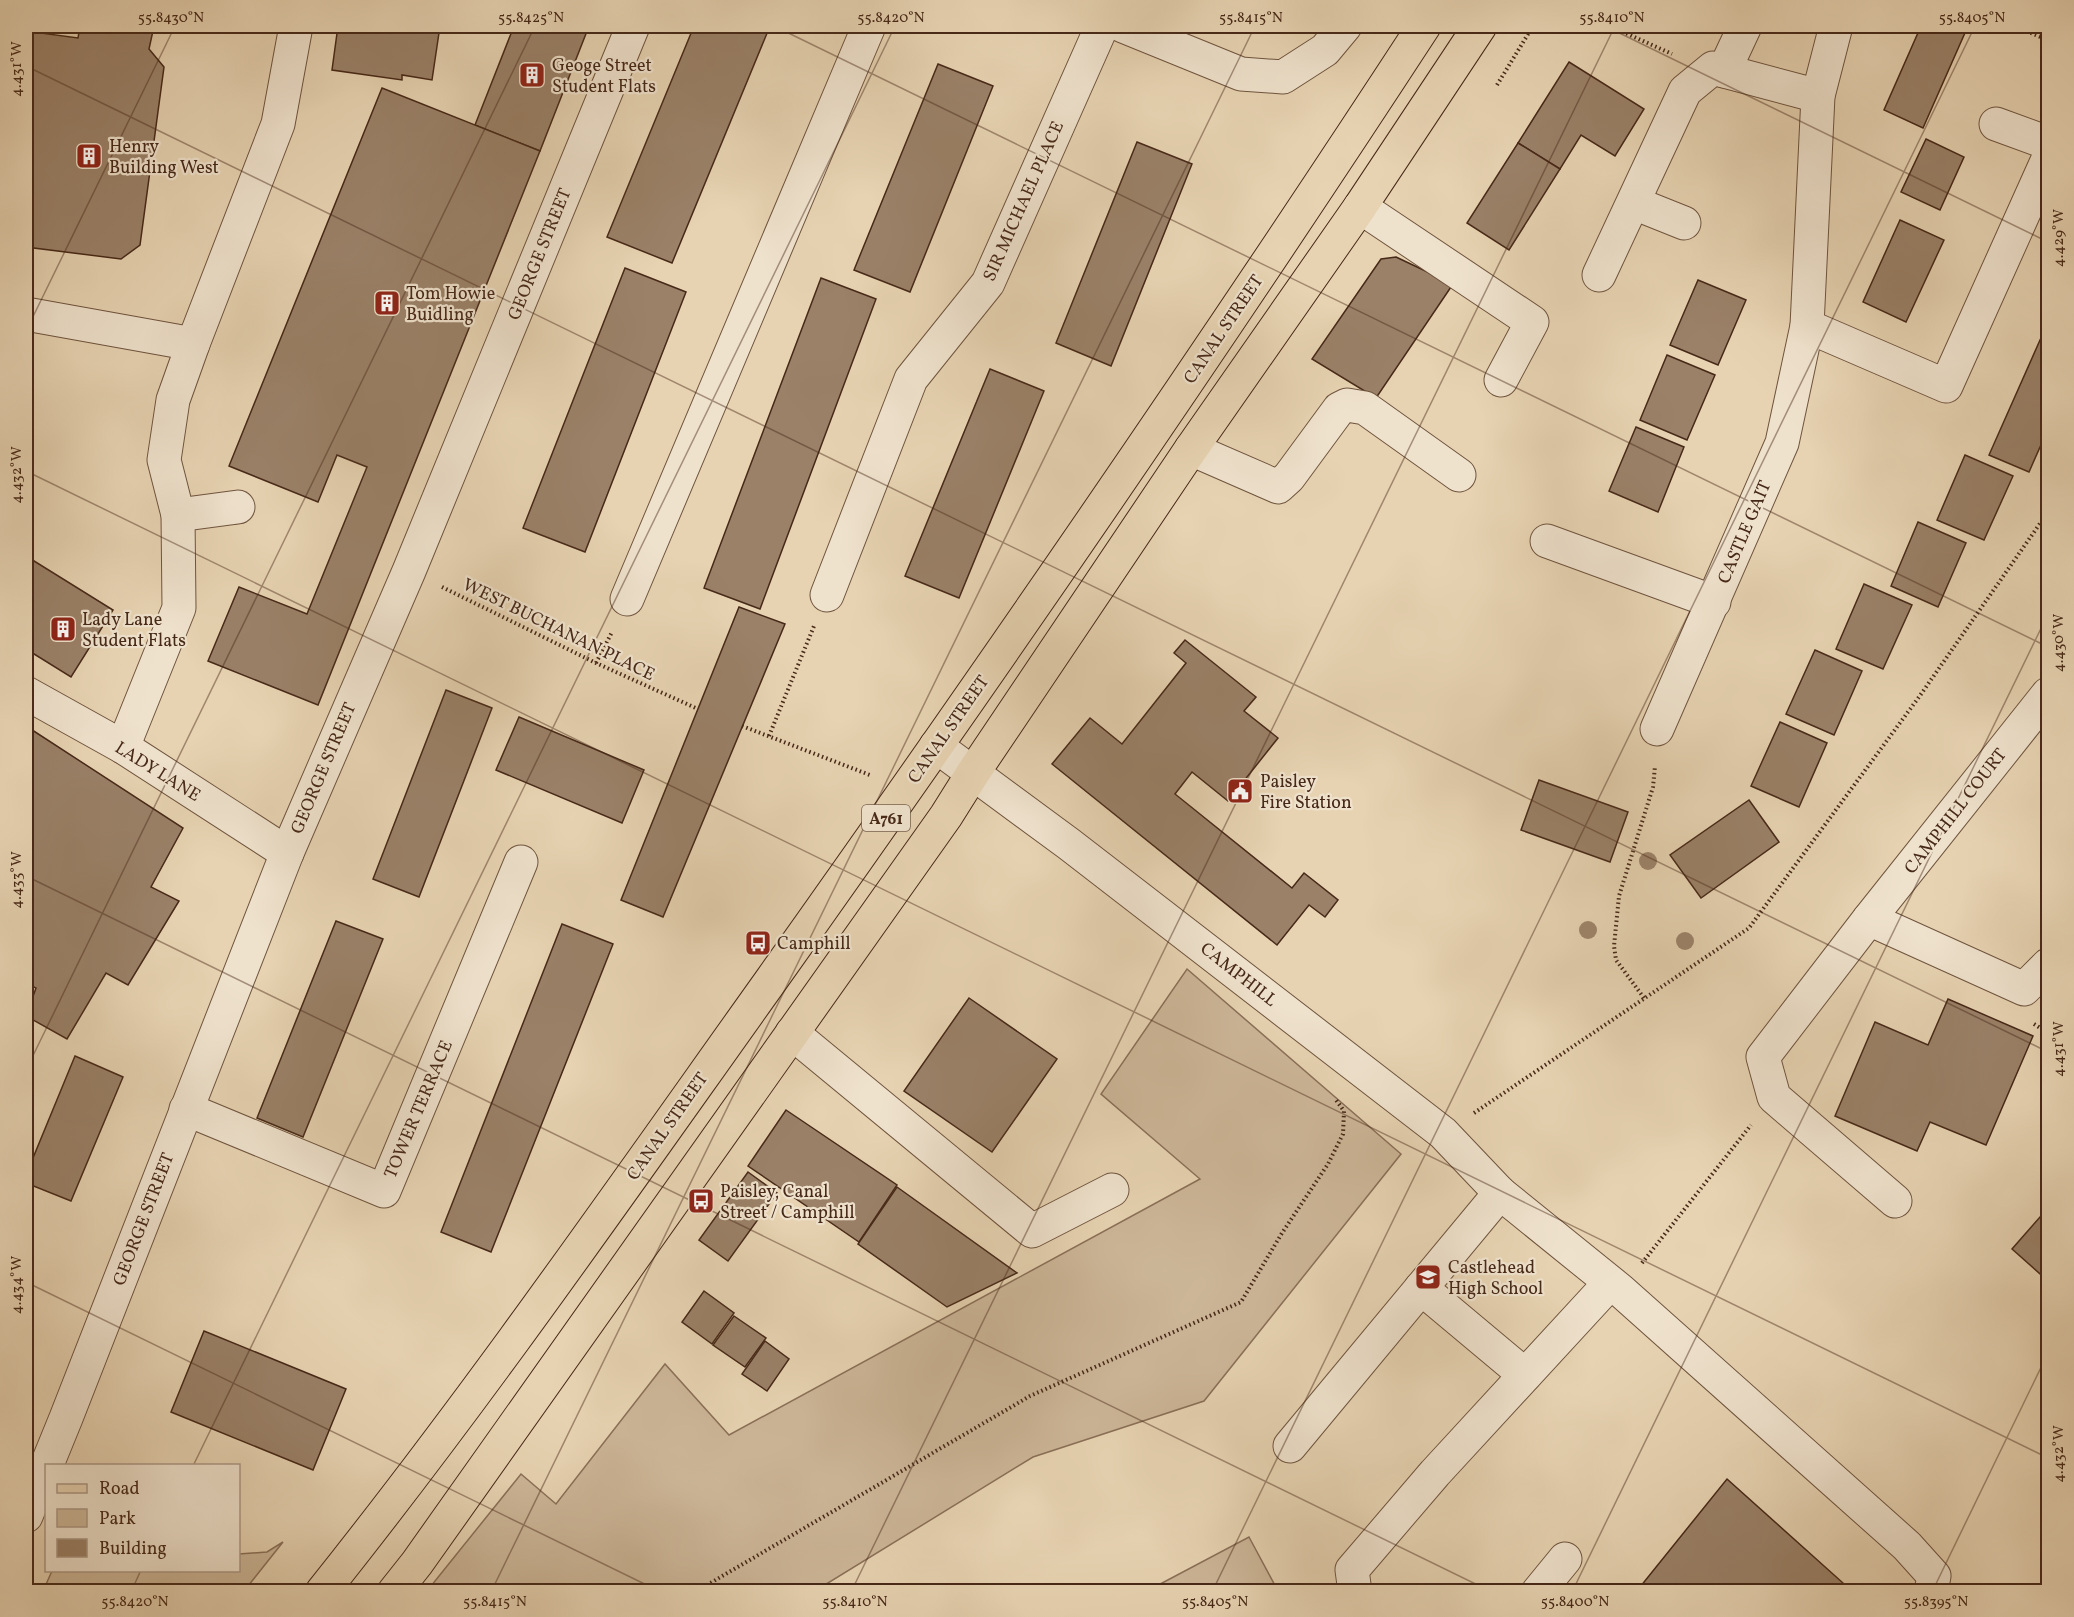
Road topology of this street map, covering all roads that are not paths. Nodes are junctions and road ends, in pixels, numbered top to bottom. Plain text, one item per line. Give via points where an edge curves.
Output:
1 (296, 26) edge
2 (633, 26) edge
3 (869, 26) edge
4 (1102, 26) edge
5 (1123, 26) edge
6 (1346, 26) edge
7 (1424, 26) edge
8 (1480, 26) edge
9 (1745, 26) edge
10 (1836, 26) edge
11 (1162, 32) edge
12 (1717, 71) junction
13 (1818, 96) junction
14 (1996, 124) dead end
15 (2049, 143) edge
16 (2049, 159) edge
17 (1634, 203) junction
18 (1360, 207) junction
19 (1684, 223) dead end
20 (1599, 275) dead end
21 (26, 314) edge
22 (1807, 327) junction
23 (193, 344) junction
24 (1501, 380) dead end
25 (1191, 449) junction
26 (1459, 475) dead end
27 (238, 507) dead end
28 (178, 515) junction
29 (1547, 542) dead end
30 (828, 595) road end
31 (627, 599) dead end
32 (1714, 602) junction
33 (26, 693) edge
34 (2046, 701) edge
35 (1658, 729) road end
36 (936, 746) junction
37 (123, 747) junction
38 (973, 773) junction
39 (287, 853) junction
40 (521, 862) dead end
41 (1869, 919) junction
42 (2049, 965) edge
43 (792, 1033) junction
44 (186, 1109) junction
45 (1112, 1190) dead end
46 (1500, 1193) junction
47 (1895, 1201) dead end
48 (1615, 1286) junction
49 (1421, 1288) junction
50 (1525, 1375) junction
51 (1290, 1446) dead end
52 (47, 1464) edge
53 (45, 1469) edge
54 (26, 1516) edge
55 (1565, 1559) dead end
56 (1932, 1584) edge
57 (322, 1592) edge
58 (394, 1592) edge
59 (1355, 1592) edge
60 (1538, 1592) edge

1 - 23 street via 278,124
2 - 39 street, GEORGE STREET via 409,571
3 - 31 street
4 - 30 street, SIR MICHAEL PLACE via 988,283 911,379
5 - 11 street
6 - 11 street via 1325,50 1283,77 1241,74
7 - 36 main road, CANAL STREET / A761 via 1298,219
8 - 18 main road, A761
9 - 12 street
10 - 13 street, CASTLE GAIT
12 - 13 street
12 - 17 street via 1685,91
13 - 22 street, CASTLE GAIT
14 - 15 street
16 - 22 street via 1946,386
17 - 19 street
17 - 20 street
18 - 24 street via 1532,322
18 - 25 main road, A761
21 - 23 street
22 - 32 street, CASTLE GAIT via 1782,443
23 - 28 street via 173,400 165,460
25 - 26 street via 1278,487 1347,405 1365,408
25 - 38 main road, A761
27 - 28 street
28 - 37 street via 180,608
29 - 32 street
32 - 35 street, CASTLE GAIT
33 - 37 street, LADY LANE
34 - 41 street, CAMPHILL COURT
36 - 38 street, CAMPHILL
36 - 57 main road, CANAL STREET / A761 via 633,1175 416,1472
37 - 39 street, LADY LANE
38 - 43 main road, A761
38 - 46 street, CAMPHILL via 1443,1133
39 - 44 street, GEORGE STREET
40 - 44 street, TOWER TERRACE via 384,1191
41 - 42 street via 2024,989
41 - 47 street, CAMPHILL COURT via 1763,1057 1774,1096
43 - 45 street via 1032,1231
43 - 58 main road, A761
44 - 52 street, GEORGE STREET
46 - 48 street, CAMPHILL
46 - 49 street
48 - 50 street
48 - 56 street, CAMPHILL via 1907,1546
49 - 50 street
49 - 51 street
50 - 59 street via 1352,1570
53 - 54 street, GEORGE STREET
55 - 60 street

